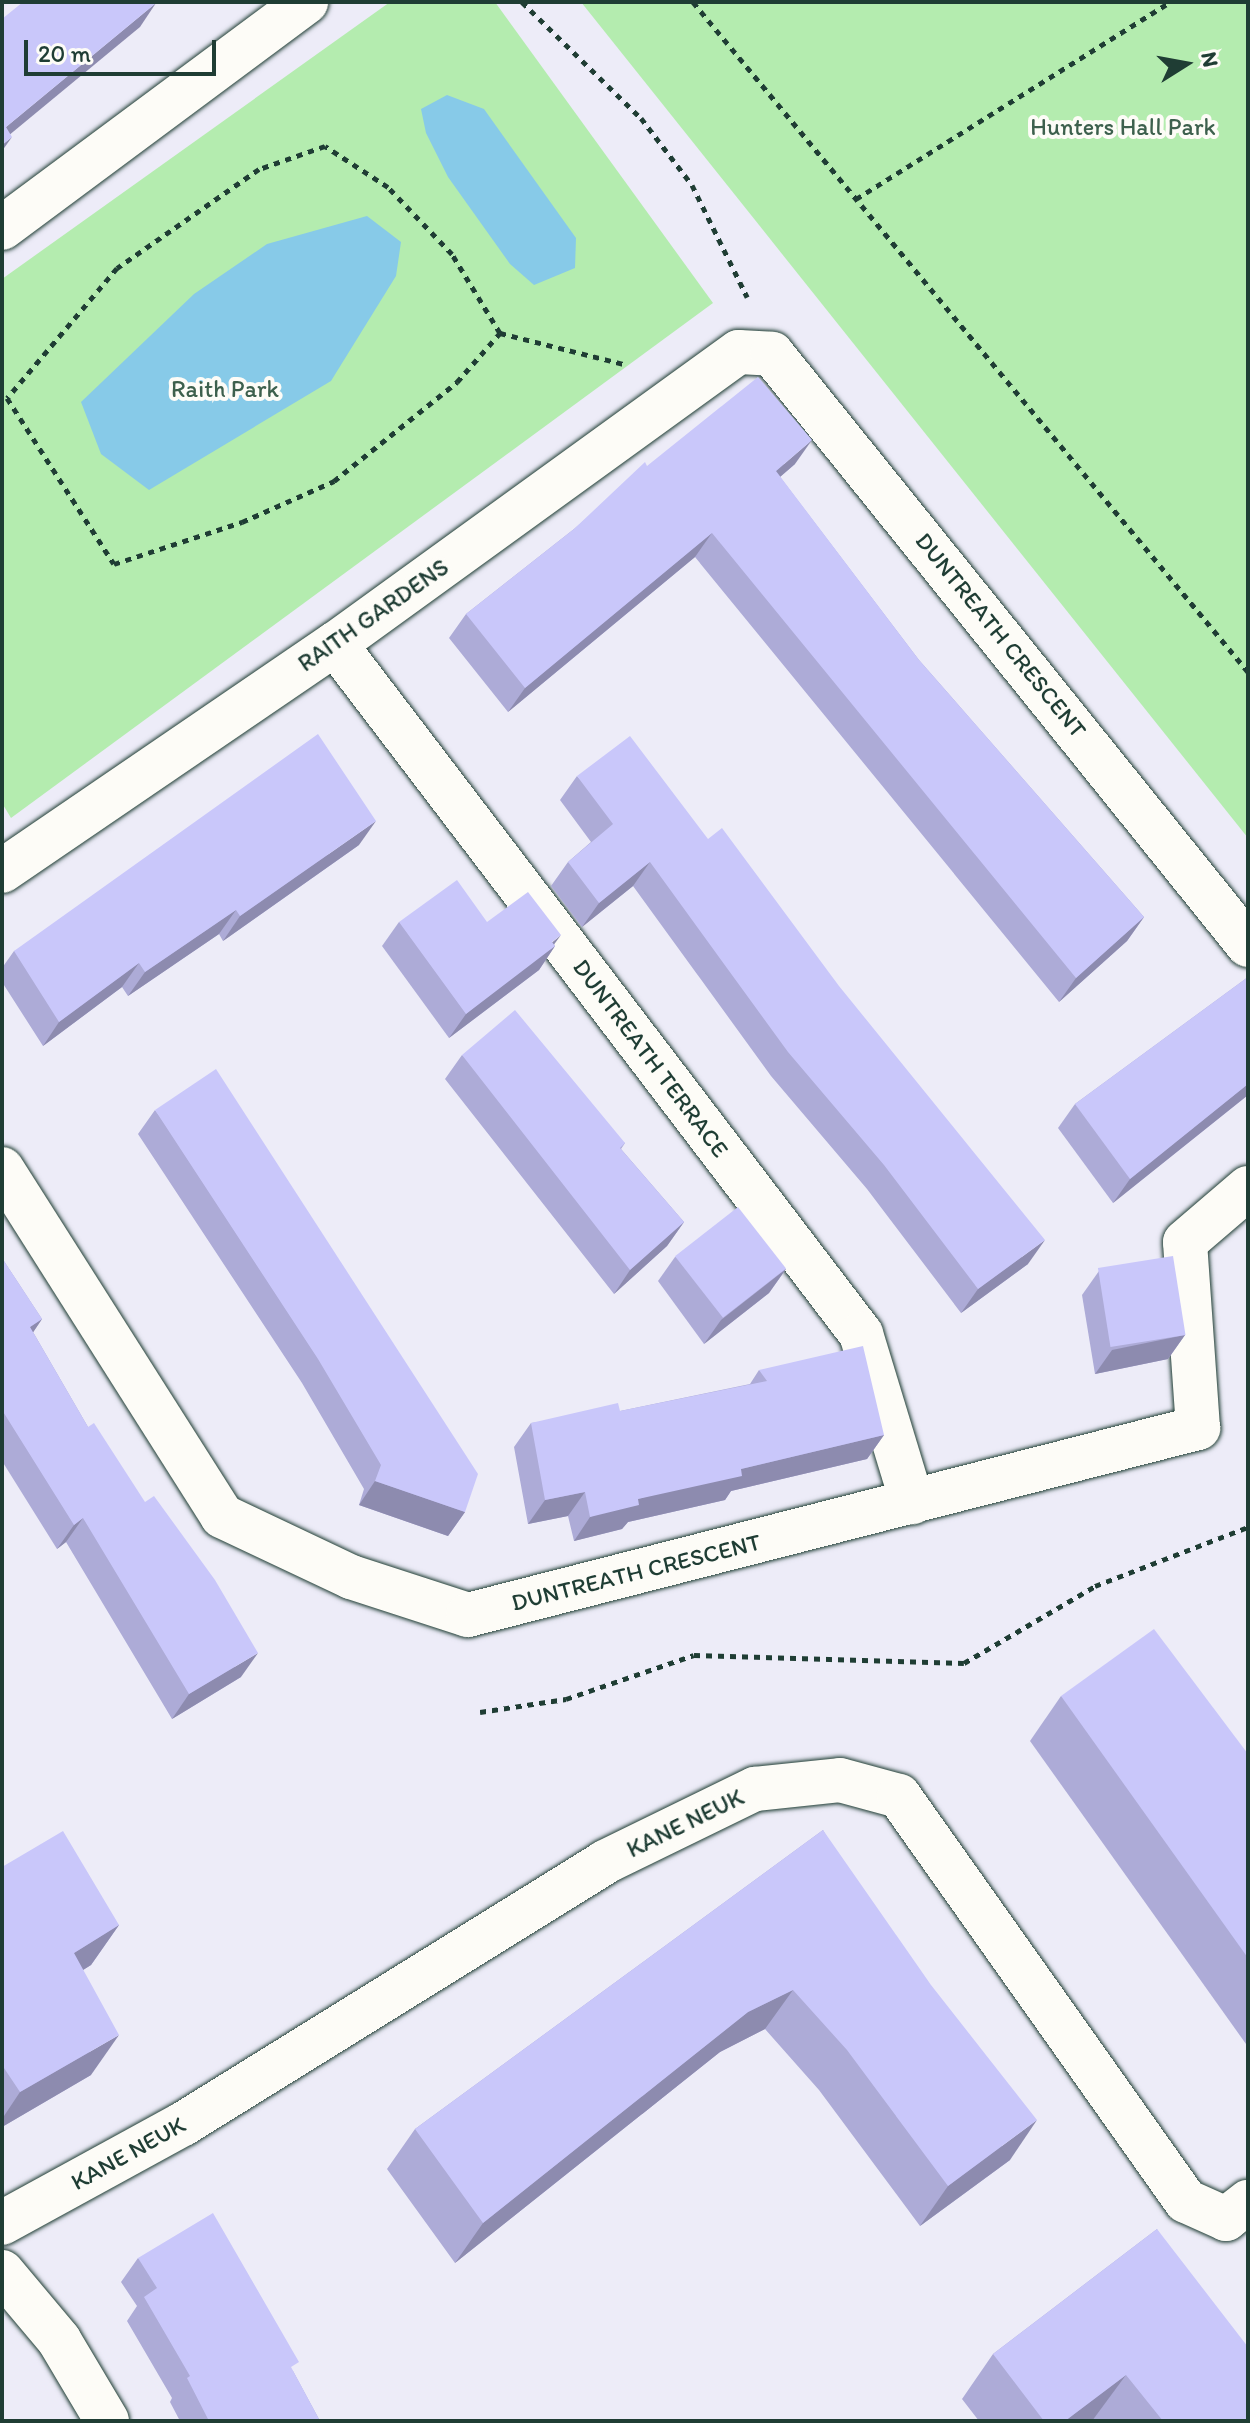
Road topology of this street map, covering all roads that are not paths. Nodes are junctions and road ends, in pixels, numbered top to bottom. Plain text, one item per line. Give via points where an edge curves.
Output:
1 (306, 2) edge
2 (2, 228) edge
3 (756, 353) joint
4 (335, 644) junction
5 (2, 871) edge
6 (1248, 945) edge
7 (2, 1169) edge
8 (1248, 1188) edge
9 (912, 1502) junction
10 (1248, 2202) edge
11 (2, 2223) edge
12 (2, 2272) edge
13 (107, 2421) edge

1 - 2 street
3 - 4 street, RAITH GARDENS via 698,383
3 - 6 street, DUNTREATH CRESCENT
4 - 5 street, RAITH GARDENS
4 - 9 street, DUNTREATH TERRACE via 861,1334
7 - 9 street, DUNTREATH CRESCENT via 222,1516 351,1577 468,1615
8 - 9 street, DUNTREATH CRESCENT via 1185,1242 1198,1428
10 - 11 street, KANE NEUK via 1226,2219 1186,2201 899,1796 840,1780 755,1789 605,1862 183,2124
12 - 13 street via 59,2340

